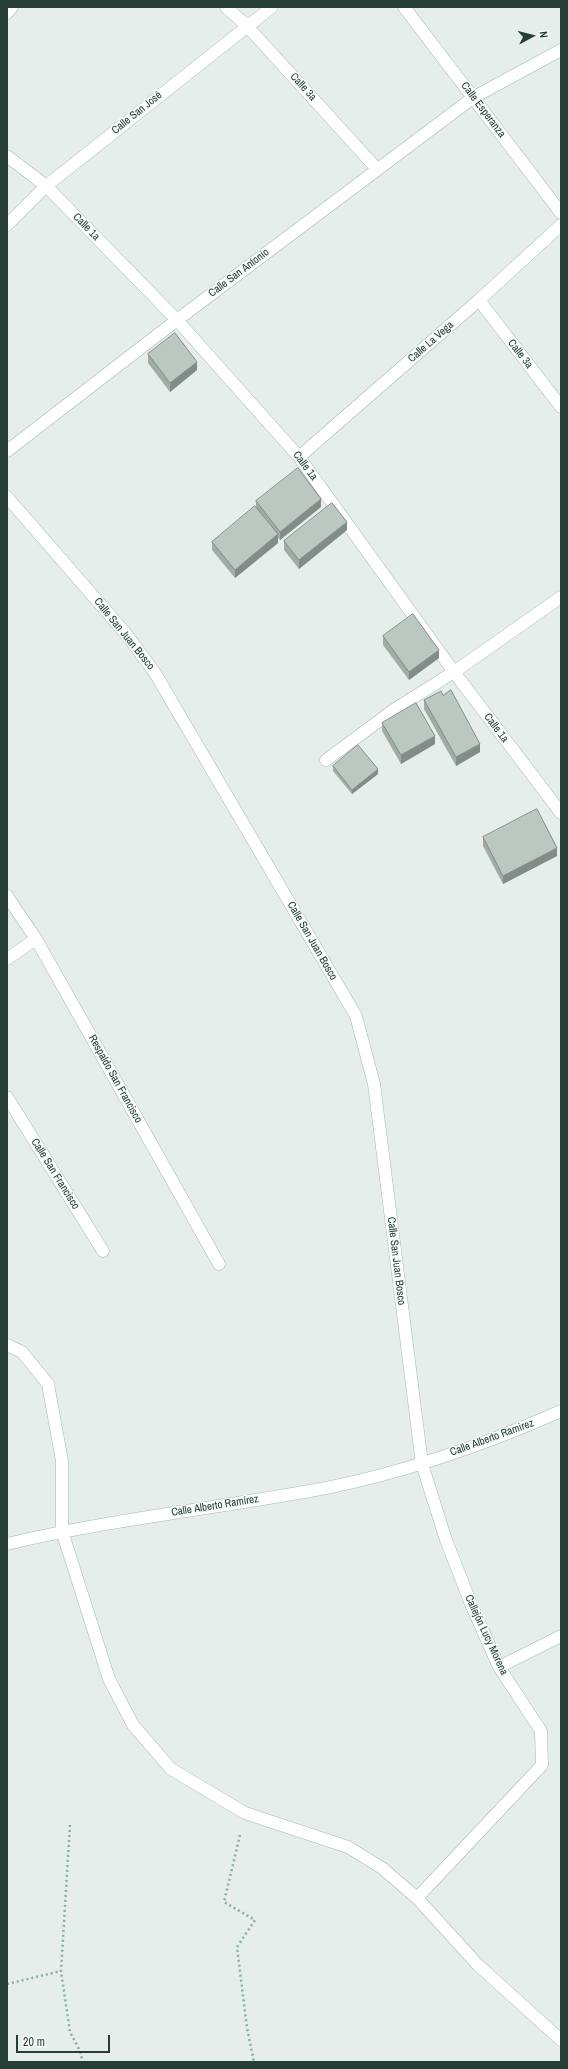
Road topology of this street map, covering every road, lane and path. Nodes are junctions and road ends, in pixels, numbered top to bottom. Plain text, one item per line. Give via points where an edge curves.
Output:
1 (12, 7) edge
2 (226, 7) edge
3 (272, 7) edge
4 (404, 7) edge
5 (7, 13) edge
6 (247, 26) junction
7 (561, 50) edge
8 (474, 97) junction
9 (7, 156) edge
10 (377, 169) junction
11 (46, 186) junction
12 (561, 213) edge
13 (7, 225) edge
14 (561, 225) edge
15 (479, 300) junction
16 (177, 320) junction
17 (561, 408) edge
18 (7, 451) edge
19 (299, 457) junction
20 (7, 497) edge
21 (561, 597) edge
22 (454, 672) junction
23 (326, 760) dead end
24 (561, 813) edge
25 (7, 896) edge
26 (36, 939) junction
27 (7, 959) edge
28 (7, 1097) edge
29 (102, 1251) dead end
30 (219, 1264) dead end
31 (7, 1345) edge
32 (560, 1413) edge
33 (422, 1464) junction
34 (62, 1531) junction
35 (7, 1544) edge
36 (561, 1636) edge
37 (499, 1667) junction
38 (245, 1813) junction
39 (70, 1825) dead end
40 (417, 1898) junction
41 (61, 1972) junction
42 (7, 1984) edge
43 (561, 2040) edge
44 (82, 2062) edge
45 (254, 2062) edge

1 - 5 street
2 - 6 street, Calle 3a
3 - 6 street, Calle San José
4 - 8 street, Calle Esperanza
6 - 10 street, Calle 3a
6 - 11 street, Calle San José
7 - 8 street, Calle San Antonio
8 - 10 street, Calle San Antonio
8 - 12 street, Calle Esperanza
9 - 11 street, Calle 1a
10 - 16 street, Calle San Antonio
11 - 13 street, Calle San José
11 - 16 street, Calle 1a
14 - 15 street, Calle La Vega
15 - 17 street, Calle 3a
15 - 19 street, Calle La Vega
16 - 18 street, Calle San Antonio
16 - 19 street, Calle 1a
19 - 22 street, Calle 1a
20 - 33 street, Calle San Juan Bosco via 127,635 155,673 356,1016 374,1084
21 - 22 street
22 - 23 street via 395,709
22 - 24 street, Calle 1a
25 - 26 street, Respaldo San Francisco
26 - 27 street
26 - 30 street, Respaldo San Francisco
28 - 29 street, Calle San Francisco
31 - 34 street via 22,1352 48,1384 62,1461
32 - 33 street, Calle Alberto Ramirez
33 - 34 street, Calle Alberto Ramírez via 327,1488
33 - 37 street, Callejón Lucy Morena via 446,1540
34 - 35 street, Calle Alberto Ramírez
34 - 38 street via 109,1679 133,1725 171,1769
36 - 37 street
37 - 40 street, Callejón Lucy Morena via 541,1731 542,1765
38 - 40 street via 348,1847 382,1868
38 - 45 path via 224,1902 255,1920 237,1947
39 - 41 path
40 - 43 street via 478,1965
41 - 42 path
41 - 44 path via 70,2032 79,2048

